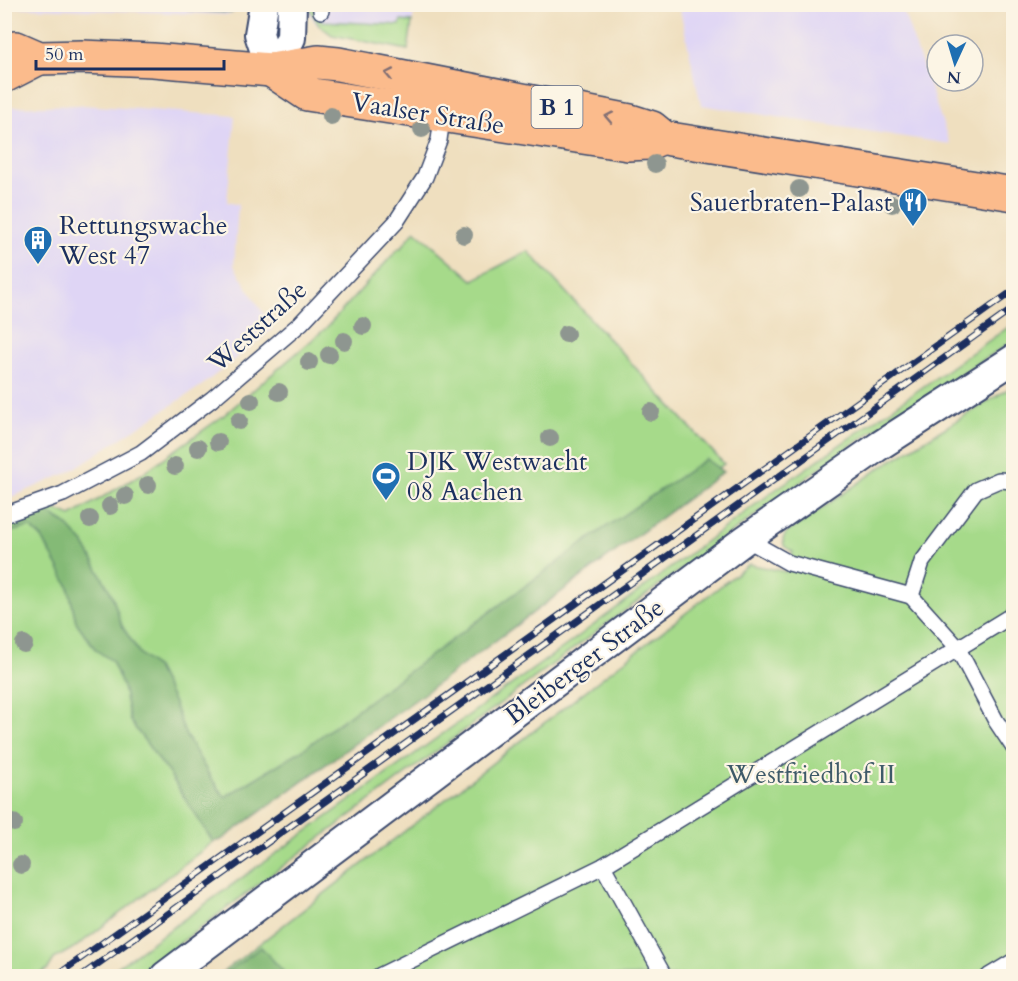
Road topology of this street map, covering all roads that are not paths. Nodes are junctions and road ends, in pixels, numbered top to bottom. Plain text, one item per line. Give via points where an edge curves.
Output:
1 (264, 4) edge
2 (292, 4) edge
3 (14, 57) edge
4 (271, 70) junction
5 (445, 100) junction
6 (1014, 194) edge
7 (1014, 359) edge
8 (1014, 481) edge
9 (4, 515) edge
10 (746, 539) junction
11 (910, 596) junction
12 (1014, 614) edge
13 (957, 647) junction
14 (1014, 748) edge
15 (603, 866) junction
16 (1014, 961) edge
17 (399, 972) edge
18 (165, 976) edge
19 (379, 976) edge
20 (664, 976) edge
21 (989, 976) edge

1 - 4 street via 260,34
2 - 4 street via 291,38
3 - 4 main road, Vaalser Straße / B 1 via 153,60
4 - 5 main road, Vaalser Straße / B 1 via 318,62
5 - 6 main road, Vaalser Straße / B 1 via 630,121 663,137
5 - 9 lane, Weststraße via 439,140 425,177 396,222 301,322 212,399 141,453 63,494
7 - 10 street, Bleiberger Straße via 879,446
8 - 11 lane via 999,480 976,490 922,562
10 - 11 lane via 789,563
10 - 18 street, Bleiberger Straße
11 - 13 lane
12 - 13 lane
13 - 14 lane
13 - 15 lane
15 - 17 lane
15 - 20 lane
16 - 21 lane
17 - 19 lane

